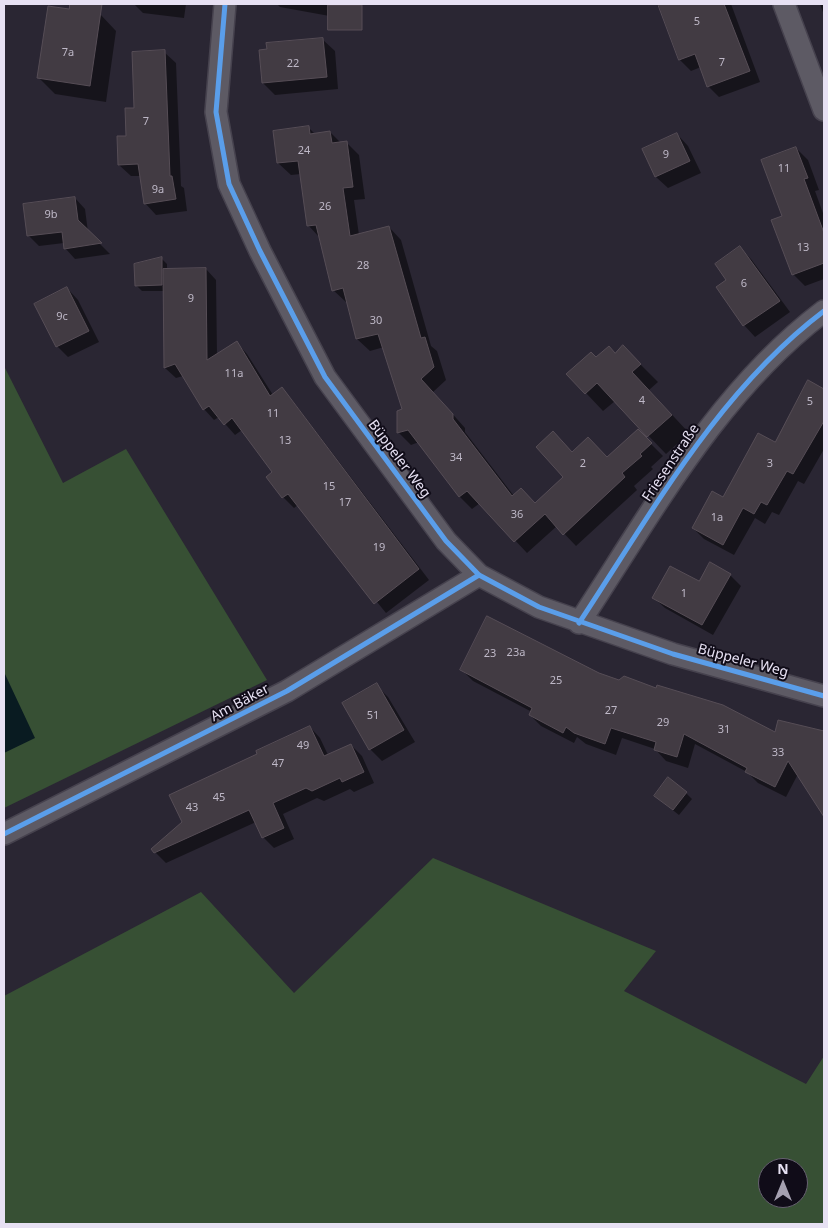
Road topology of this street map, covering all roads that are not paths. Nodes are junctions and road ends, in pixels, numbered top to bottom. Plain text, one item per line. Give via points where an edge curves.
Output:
1 (225, 4) edge
2 (784, 4) edge
3 (824, 110) edge
4 (824, 311) edge
5 (479, 575) junction
6 (579, 623) junction
7 (824, 696) edge
8 (4, 834) edge

1 - 5 street, Büppeler Weg via 216,112 229,184 325,377 446,540
2 - 3 street
4 - 6 street, Friesenstraße via 796,332 706,430
5 - 6 street, Büppeler Weg via 539,608
5 - 8 street, Am Bäker via 287,691
6 - 7 street, Büppeler Weg via 673,654

